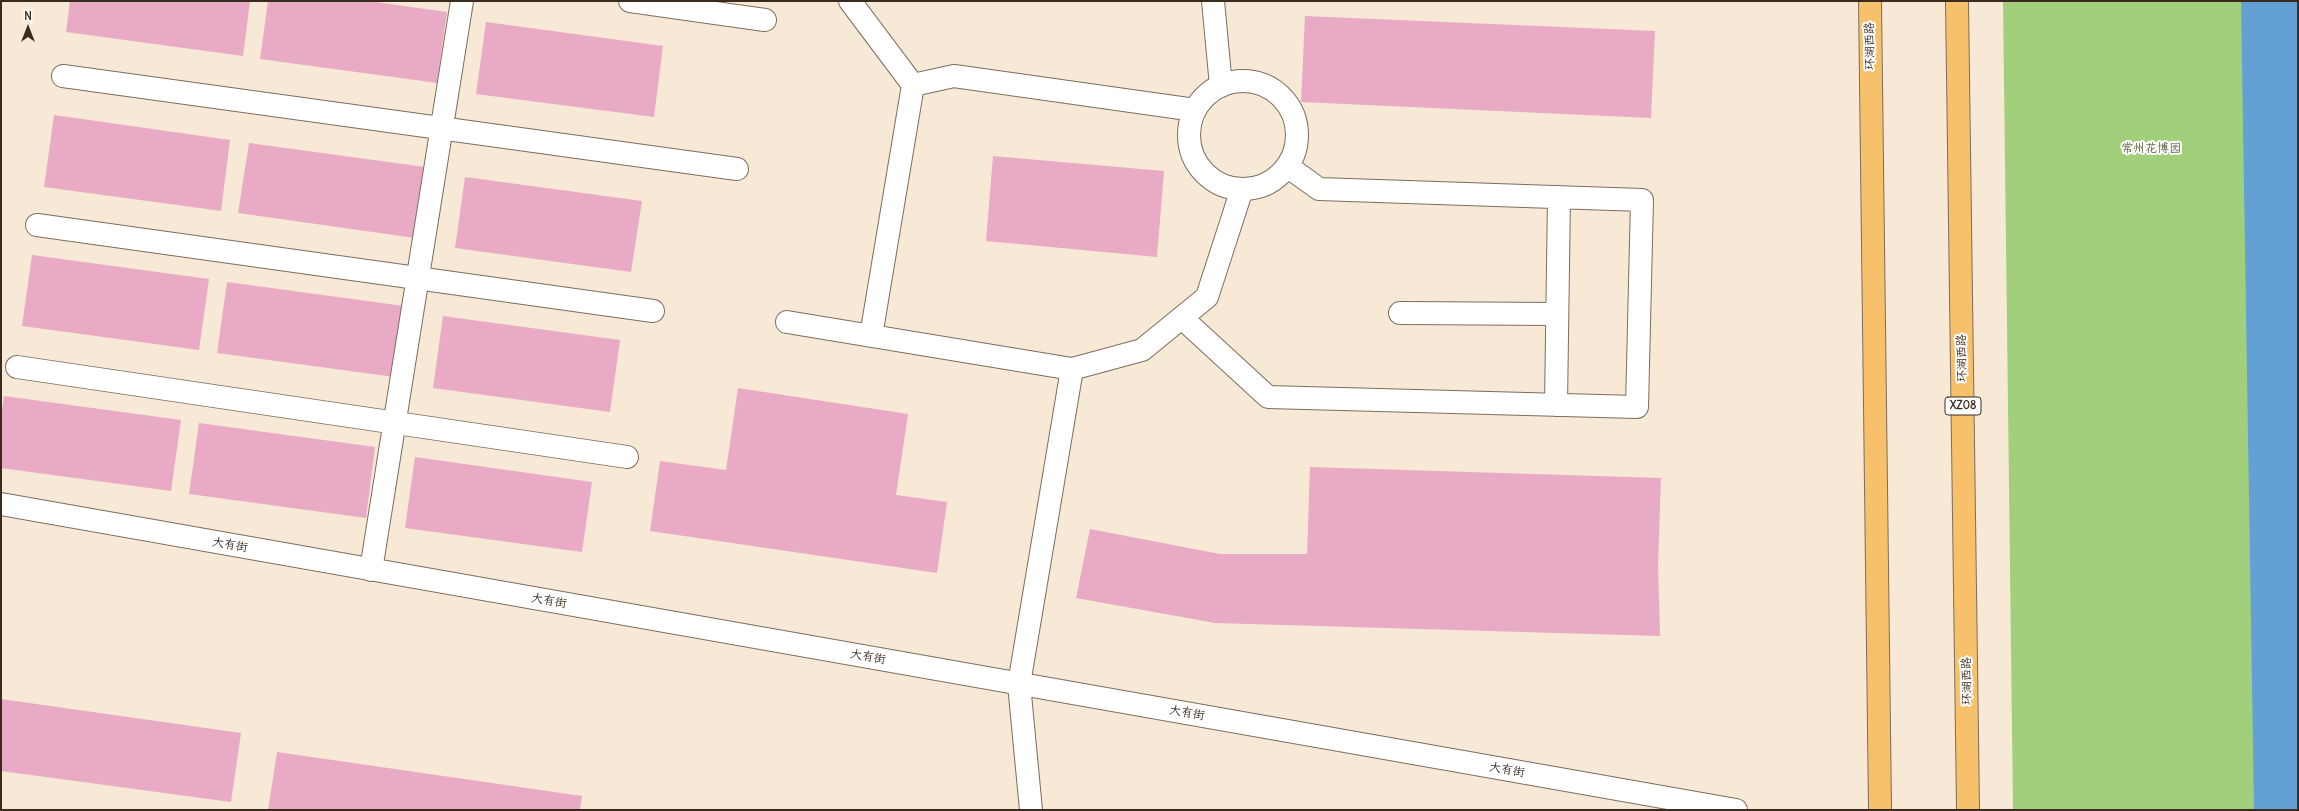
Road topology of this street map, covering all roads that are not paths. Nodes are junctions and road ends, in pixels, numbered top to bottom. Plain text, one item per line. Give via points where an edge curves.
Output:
1 (462, 1) edge
2 (630, 1) edge
3 (850, 1) edge
4 (1213, 1) edge
5 (1870, 1) edge
6 (1957, 1) edge
7 (765, 20) dead end
8 (63, 76) dead end
9 (913, 85) junction
10 (1221, 86) junction
11 (1195, 110) junction
12 (442, 128) junction
13 (1287, 166) junction
14 (737, 169) dead end
15 (1242, 189) junction
16 (1559, 197) junction
17 (37, 225) dead end
18 (418, 278) junction
19 (653, 312) dead end
20 (1400, 313) dead end
21 (1557, 314) junction
22 (1182, 318) junction
23 (787, 322) dead end
24 (871, 336) junction
25 (17, 367) dead end
26 (1072, 369) junction
27 (1556, 405) junction
28 (395, 422) junction
29 (627, 457) dead end
30 (2, 510) edge
31 (371, 570) junction
32 (1019, 684) junction
33 (1031, 810) edge
34 (1736, 810) edge
35 (1880, 810) edge
36 (1968, 810) edge

1 - 12 street
2 - 7 street
3 - 9 street
4 - 10 street
5 - 35 main road, 环湖西路
6 - 36 main road, 环湖西路 / XZ08
8 - 12 street
9 - 11 street via 954,76
9 - 24 street
10 - 11 street via 1206,96
10 - 13 street via 1239,81 1256,83 1272,90 1285,102 1294,116 1297,134 1295,151
11 - 15 street via 1189,134 1196,163 1208,176 1223,186
12 - 14 street
12 - 18 street
13 - 15 street via 1274,179 1259,187
13 - 16 street via 1319,189
15 - 22 street via 1207,297
16 - 21 street
16 - 27 street via 1642,200 1642,208 1637,407
17 - 18 street
18 - 19 street
18 - 28 street
20 - 21 street
21 - 27 street
22 - 26 street via 1142,350
22 - 27 street via 1268,396
23 - 24 street
24 - 26 street
25 - 28 street
26 - 32 street
28 - 29 street
28 - 31 street
30 - 31 street, 大有街
31 - 32 street, 大有街
32 - 33 street
32 - 34 street, 大有街

